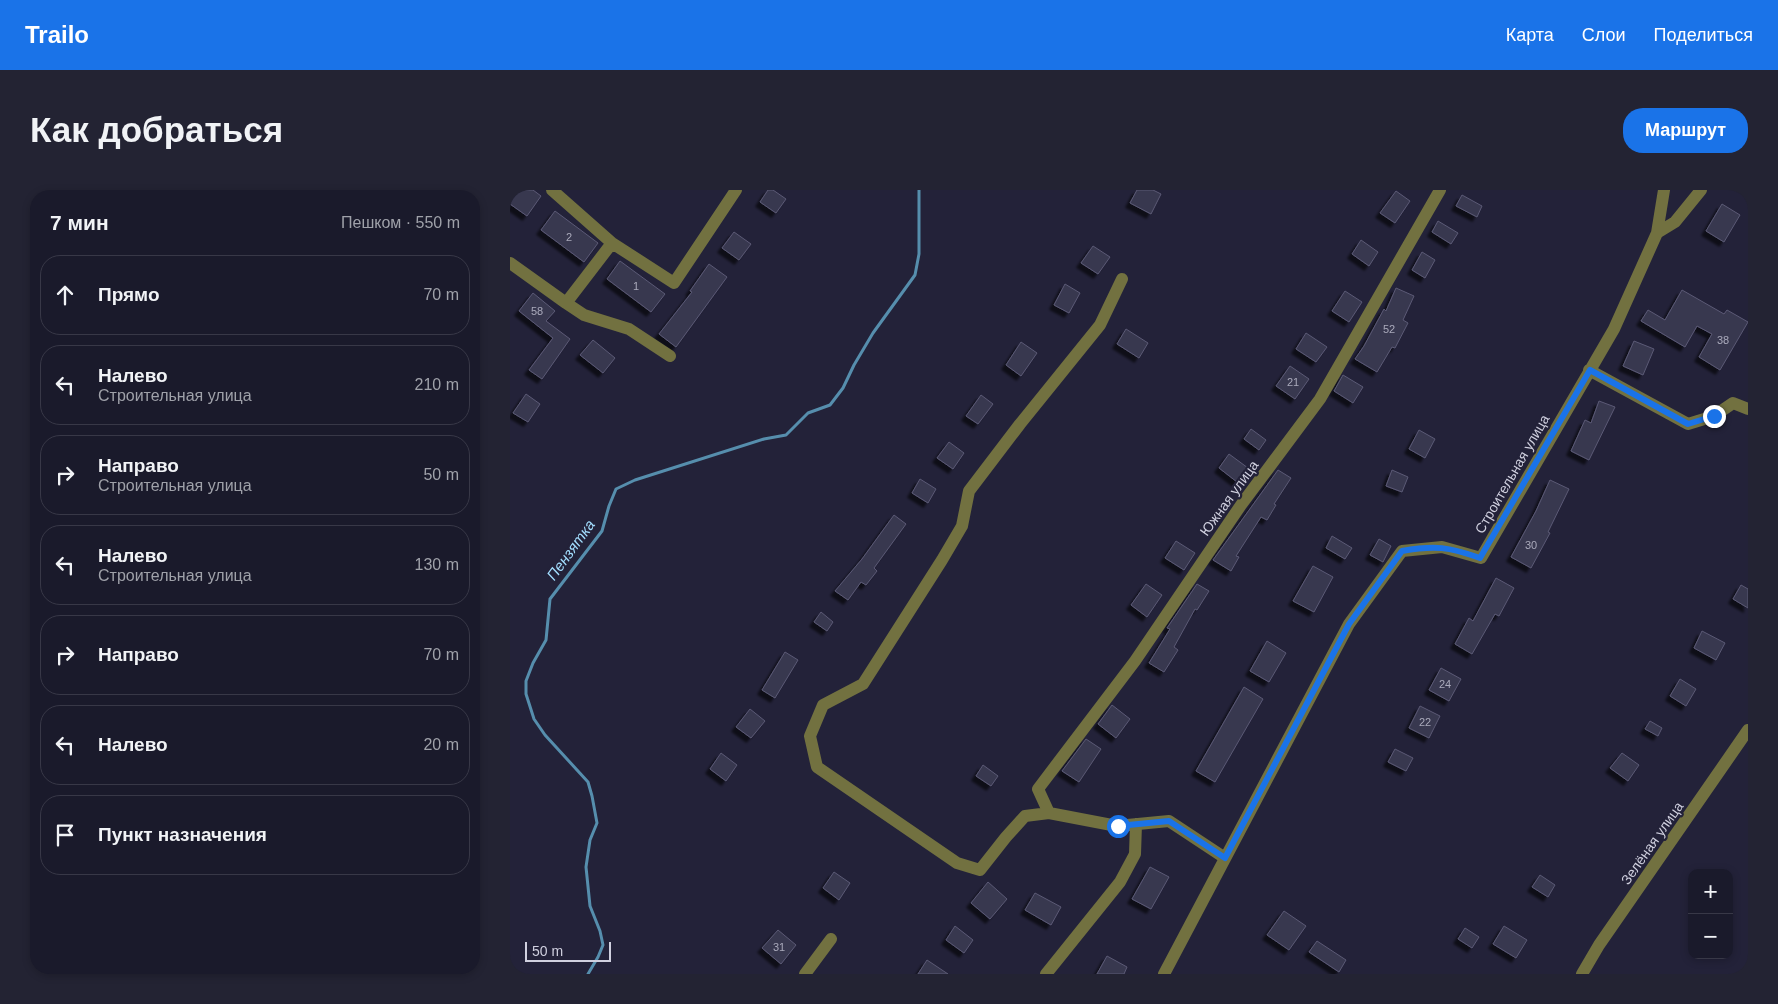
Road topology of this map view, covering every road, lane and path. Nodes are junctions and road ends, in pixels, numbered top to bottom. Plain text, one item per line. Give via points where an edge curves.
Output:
1 (552, 190) edge
2 (736, 190) edge
3 (1440, 190) edge
4 (1664, 190) edge
5 (1701, 190) edge
6 (1657, 233) junction
7 (612, 243) junction
8 (510, 263) edge
9 (1122, 279) dead end
10 (566, 303) junction
11 (670, 356) dead end
12 (1590, 370) junction
13 (1748, 409) edge
14 (1748, 730) edge
15 (1049, 813) junction
16 (1136, 824) junction
17 (1225, 858) junction
18 (831, 939) dead end
19 (805, 974) edge
20 (1046, 974) edge
21 (1164, 974) edge
22 (1582, 974) edge

1 - 7 street
2 - 7 street via 674,283
3 - 15 street, Южная улица via 1320,399 1241,505 1135,661 1038,789
4 - 6 street, Строительная улица
5 - 6 street via 1675,222
6 - 12 street, Строительная улица via 1614,329
7 - 10 street
8 - 10 street
9 - 15 street via 1100,325 970,491 962,526 863,684 823,704 810,736 817,767 957,863 980,870 1025,816
10 - 11 street via 584,315 629,329
12 - 13 street via 1688,424 1714,416 1733,402
12 - 17 street, Строительная улица via 1480,558 1442,547 1402,551 1349,624
14 - 22 street, Зелёная улица
15 - 16 street via 1118,826
16 - 17 street via 1169,821
16 - 20 street via 1135,854 1120,882
17 - 21 street, Строительная улица
18 - 19 street

